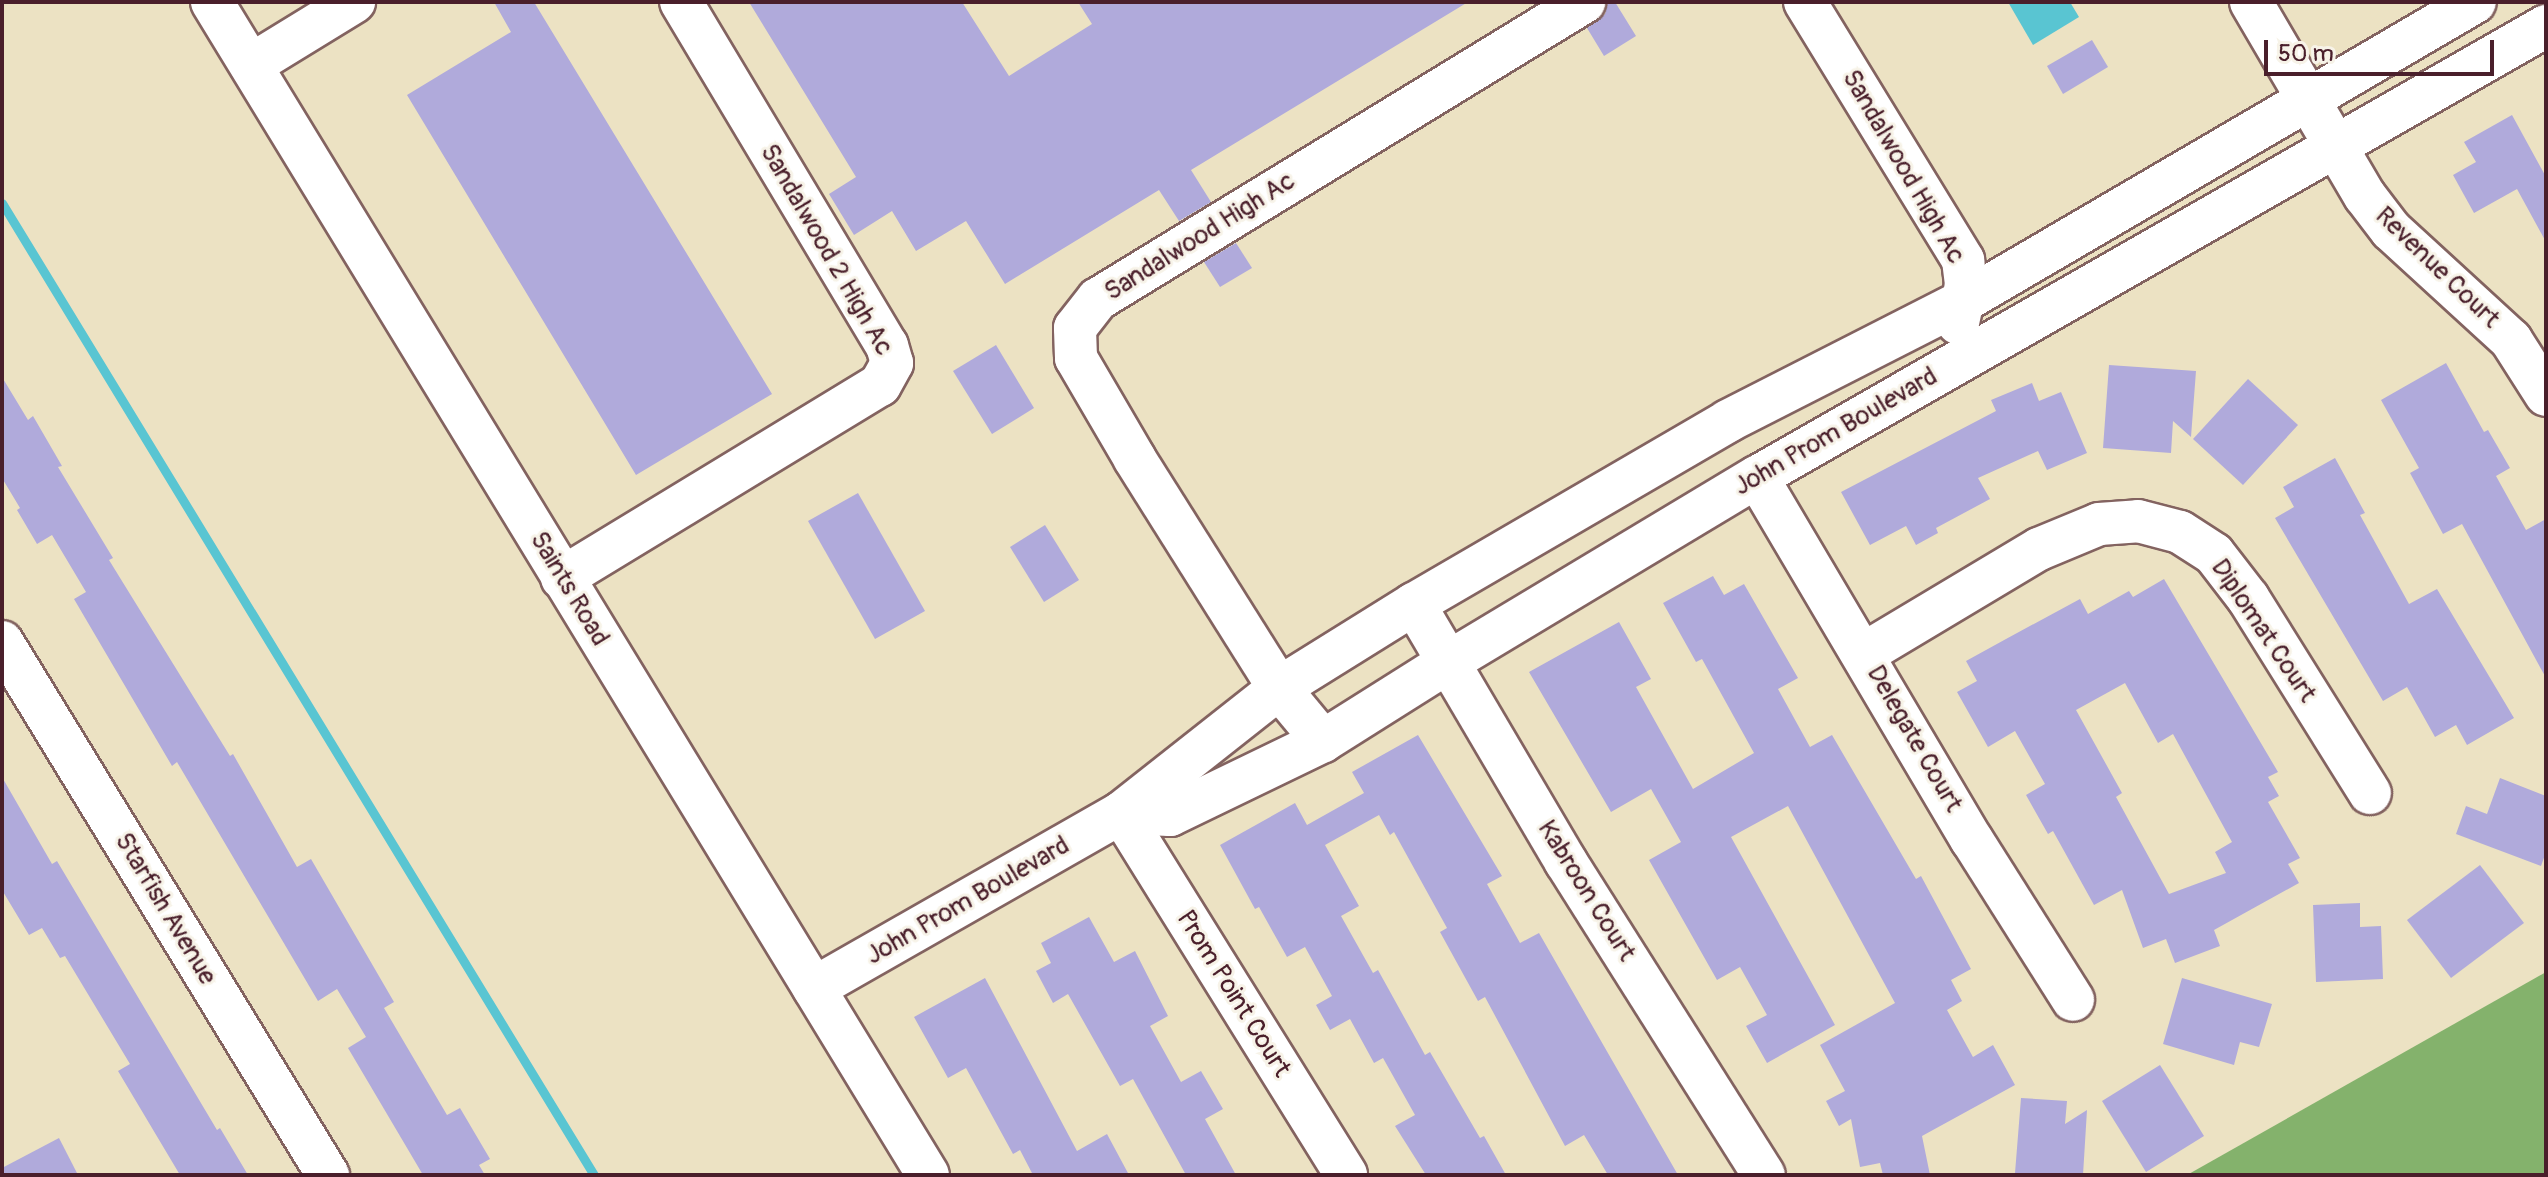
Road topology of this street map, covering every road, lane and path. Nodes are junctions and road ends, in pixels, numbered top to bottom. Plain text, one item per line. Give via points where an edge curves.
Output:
1 (212, 2) edge
2 (354, 2) edge
3 (681, 2) edge
4 (1584, 2) edge
5 (1805, 2) edge
6 (2251, 2) edge
7 (2475, 2) edge
8 (2546, 26) edge
9 (251, 65) junction
10 (2309, 97) junction
11 (2336, 146) junction
12 (1962, 302) junction
13 (1926, 379) junction
14 (2546, 395) edge
15 (1633, 476) junction
16 (1757, 477) junction
17 (1630, 554) junction
18 (562, 578) junction
19 (1414, 604) junction
20 (2, 642) edge
21 (1865, 653) junction
22 (1447, 663) junction
23 (1279, 688) junction
24 (1323, 741) junction
25 (2370, 793) dead end
26 (1121, 813) junction
27 (814, 988) junction
28 (2073, 1000) dead end
29 (328, 1175) edge
30 (928, 1175) edge
31 (1346, 1175) edge
32 (1764, 1175) edge

1 - 9 street, Saints Road
2 - 9 street
3 - 18 street, Sandalwood 2 High Ac via 887,346 892,363 880,385
4 - 23 street, Sandalwood High Ac via 1098,299 1075,328 1076,358
5 - 12 street, Sandalwood High Ac via 1963,260
6 - 10 street, Revenue Court
7 - 10 street, John Prom Boulevard
8 - 11 street, John Prom Boulevard
9 - 18 street, Saints Road
10 - 11 street, Revenue Court
10 - 12 street, John Prom Boulevard
11 - 13 street, John Prom Boulevard
11 - 14 street, Revenue Court via 2391,230 2511,340
12 - 13 street, Sandalwood High Ac via 1954,348
12 - 15 street, John Prom Boulevard via 1728,421
13 - 16 street, John Prom Boulevard
15 - 17 street via 1644,515
15 - 19 street, John Prom Boulevard
16 - 17 street, John Prom Boulevard
16 - 21 street, Delegate Court
17 - 22 street, John Prom Boulevard
18 - 27 street, Saints Road
19 - 22 street, Kabroon Court
19 - 23 street, John Prom Boulevard
20 - 29 street, Starfish Avenue
21 - 25 street, Diplomat Court via 2039,549 2099,524 2138,521 2180,532 2214,554 2248,598
21 - 28 street, Delegate Court via 1972,840
22 - 24 street, John Prom Boulevard
22 - 32 street, Kabroon Court
23 - 24 street, Sandalwood High Ac
23 - 26 street, John Prom Boulevard
24 - 26 street, John Prom Boulevard via 1170,815
26 - 27 street, John Prom Boulevard
26 - 31 street, Prom Point Court
27 - 30 street, Saints Road

